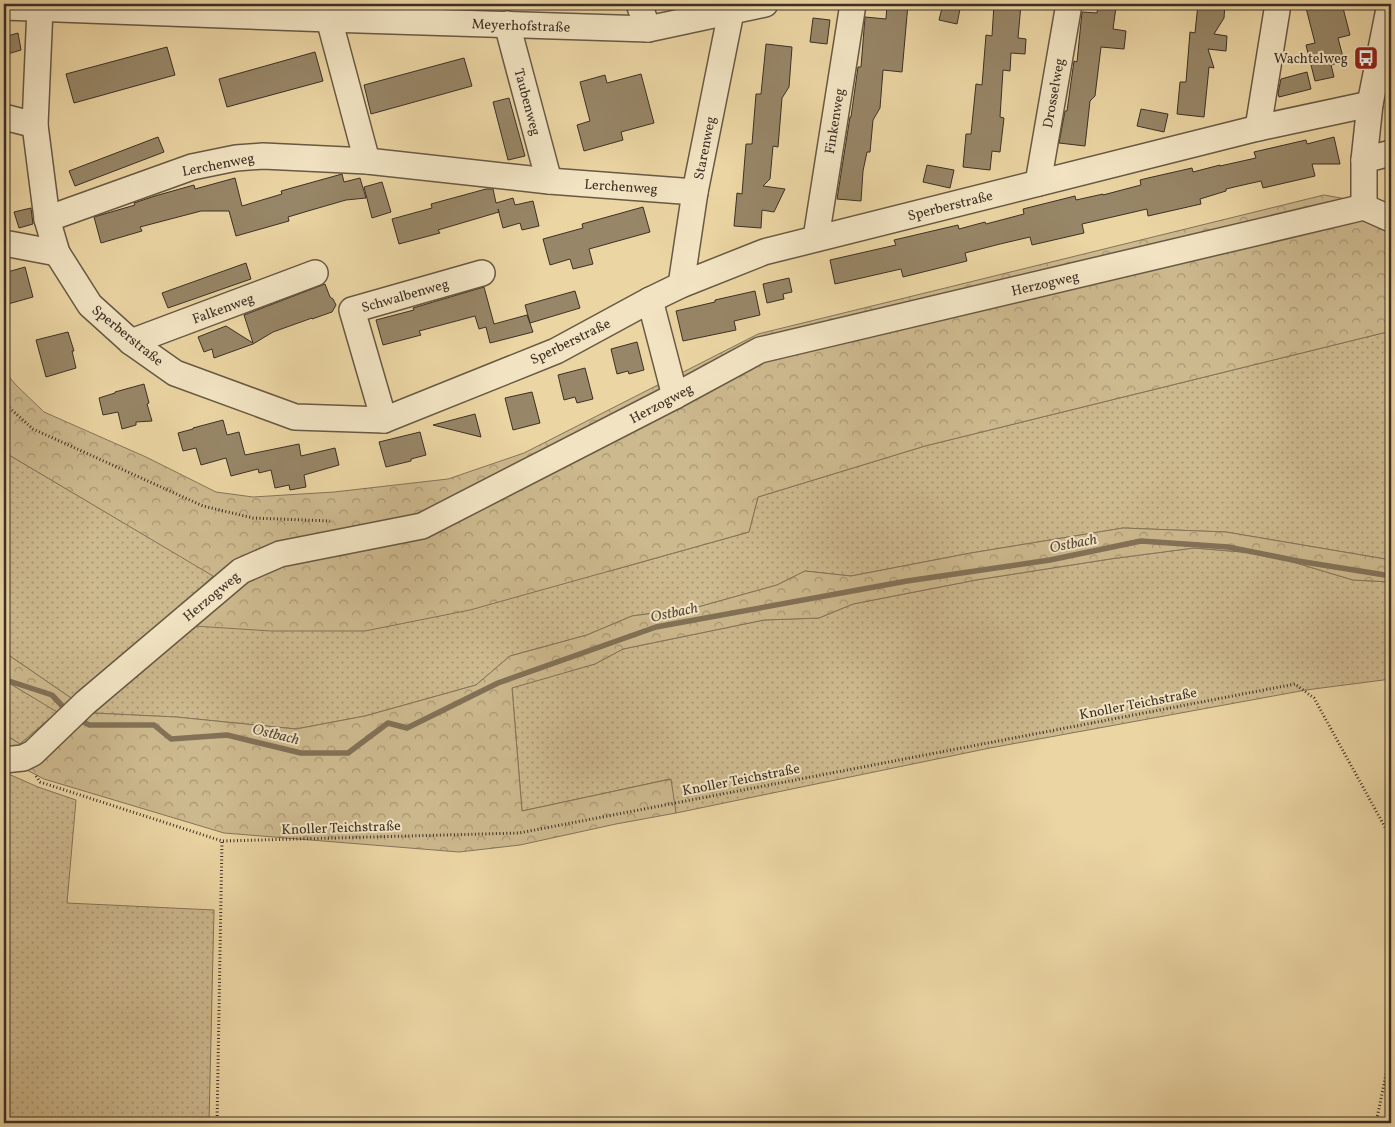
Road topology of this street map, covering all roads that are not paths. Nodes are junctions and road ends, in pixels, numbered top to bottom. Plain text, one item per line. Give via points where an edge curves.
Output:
1 (639, 4) edge
2 (765, 4) edge
3 (853, 4) edge
4 (1068, 4) edge
5 (1278, 4) edge
6 (1390, 4) edge
7 (4, 7) edge
8 (40, 8) junction
9 (731, 12) junction
10 (329, 19) junction
11 (507, 24) junction
12 (648, 29) junction
13 (1370, 104) junction
14 (4, 117) edge
15 (35, 125) junction
16 (1258, 128) junction
17 (1391, 153) edge
18 (1364, 160) junction
19 (367, 161) junction
20 (549, 181) junction
21 (1038, 183) junction
22 (695, 192) junction
23 (1364, 207) junction
24 (48, 219) junction
25 (1391, 220) edge
26 (816, 238) junction
27 (4, 243) edge
28 (57, 253) junction
29 (315, 273) dead end
30 (482, 273) dead end
31 (681, 285) junction
32 (650, 300) junction
33 (131, 342) junction
34 (676, 396) junction
35 (384, 420) junction
36 (13, 759) edge

1 - 12 street
2 - 9 street, Meyerhofstraße
3 - 26 street, Finkenweg
4 - 21 street, Drosselweg
5 - 16 street
6 - 13 street
7 - 8 street, Meyerhofstraße
8 - 10 street, Meyerhofstraße
8 - 15 street, Sperberstraße
9 - 12 street, Meyerhofstraße
9 - 22 street, Starenweg
10 - 11 street, Meyerhofstraße
10 - 19 street
11 - 12 street, Meyerhofstraße
11 - 20 street, Taubenweg
13 - 16 street, Sperberstraße
13 - 18 street
14 - 15 street
15 - 24 street, Sperberstraße
16 - 21 street, Sperberstraße
17 - 18 street
18 - 23 street
19 - 20 street, Lerchenweg
19 - 24 street, Lerchenweg via 263,156 236,158 192,166
20 - 22 street, Lerchenweg
21 - 26 street, Sperberstraße
22 - 31 street, Starenweg
23 - 25 street
23 - 34 street, Herzogweg via 760,350
24 - 28 street, Sperberstraße
26 - 31 street, Sperberstraße via 764,252
27 - 28 street
28 - 33 street, Sperberstraße via 90,304
29 - 33 street, Falkenweg
30 - 35 street, Schwalbenweg via 352,310
31 - 32 street, Sperberstraße
32 - 34 street
32 - 35 street, Sperberstraße via 556,351
33 - 35 street, Sperberstraße via 176,373 295,417
34 - 36 street, Herzogweg via 422,526 280,554 240,571 33,753

